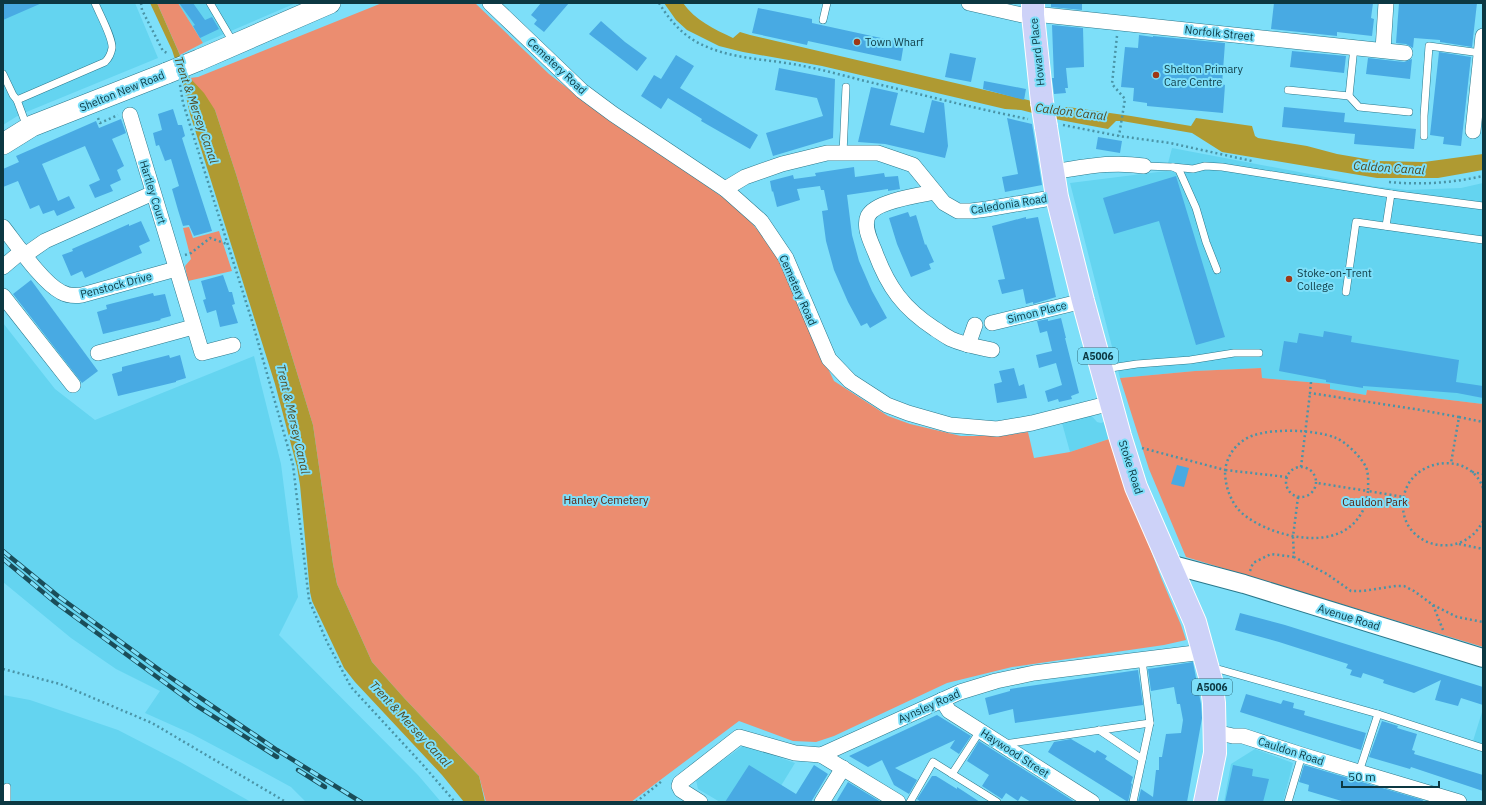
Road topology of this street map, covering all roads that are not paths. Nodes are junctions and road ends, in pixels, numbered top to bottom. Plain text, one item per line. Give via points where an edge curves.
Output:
1 (95, 3) edge
2 (210, 3) edge
3 (330, 3) edge
4 (490, 3) edge
5 (827, 3) edge
6 (969, 3) edge
7 (1386, 3) edge
8 (1033, 9) edge
9 (823, 20) dead end
10 (1483, 36) edge
11 (234, 45) junction
12 (1354, 47) junction
13 (1382, 50) junction
14 (1405, 53) dead end
15 (1482, 55) edge
16 (3, 74) edge
17 (846, 86) dead end
18 (1288, 90) dead end
19 (1349, 96) junction
20 (17, 100) junction
21 (1409, 112) dead end
22 (130, 115) dead end
23 (1046, 126) joint
24 (28, 129) junction
25 (1473, 131) dead end
26 (1424, 136) dead end
27 (3, 144) edge
28 (843, 153) junction
29 (1144, 166) joint
30 (1173, 167) junction
31 (1052, 172) junction
32 (725, 189) junction
33 (153, 192) junction
34 (935, 192) junction
35 (1391, 194) junction
36 (1057, 197) junction
37 (1483, 206) edge
38 (1386, 226) junction
39 (3, 227) edge
40 (1483, 240) edge
41 (23, 253) junction
42 (174, 264) junction
43 (3, 267) edge
44 (1217, 270) dead end
45 (1346, 292) dead end
46 (3, 296) edge
47 (1083, 301) junction
48 (992, 323) dead end
49 (975, 325) dead end
50 (193, 327) junction
51 (232, 345) dead end
52 (968, 345) junction
53 (992, 350) dead end
54 (1259, 353) dead end
55 (98, 354) dead end
56 (1102, 369) junction
57 (73, 386) dead end
58 (1111, 403) junction
59 (1169, 564) junction
60 (1215, 577) junction
61 (1180, 588) junction
62 (1205, 658) junction
63 (1483, 658) edge
64 (1142, 660) junction
65 (942, 700) junction
66 (1378, 714) junction
67 (1150, 723) junction
68 (980, 730) junction
69 (1099, 730) junction
70 (1215, 732) junction
71 (1002, 745) junction
72 (1483, 748) edge
73 (821, 755) junction
74 (1302, 755) junction
75 (1142, 759) junction
76 (843, 768) junction
77 (1359, 772) junction
78 (952, 774) junction
79 (7, 787) dead end
80 (7, 802) edge
81 (700, 802) edge
82 (822, 802) edge
83 (898, 802) edge
84 (910, 802) edge
85 (997, 802) edge
86 (1092, 802) edge
87 (1133, 802) edge
88 (1205, 802) edge
89 (1288, 802) edge
90 (1459, 802) edge

1 - 20 lane via 109,35 112,47 110,57 105,62
2 - 11 lane
3 - 11 main road, Shelton New Road
4 - 32 street, Cemetery Road via 582,92
5 - 9 lane
6 - 8 street, Norfolk Street via 1022,15
7 - 13 street
8 - 12 street, Norfolk Street via 1044,15
8 - 23 main road, Howard Place / A5006, bridge
10 - 15 street
11 - 24 main road, Shelton New Road, bridge
12 - 13 street, Norfolk Street
12 - 19 lane
13 - 14 street, Norfolk Street
15 - 25 street
15 - 26 lane via 1429,46
16 - 20 lane
17 - 28 lane
18 - 19 lane
19 - 21 lane via 1359,107
20 - 24 lane
22 - 33 street, Hartley Court
23 - 31 main road, Stoke Road / A5006
24 - 27 main road, Shelton New Road
28 - 32 street, Caledonia Road via 827,153 782,164 746,176
28 - 34 street, Caledonia Road via 878,153 913,165
29 - 30 lane
29 - 31 street via 1125,163 1104,164
30 - 35 lane via 1222,167
30 - 44 lane via 1183,176
31 - 36 main road, Stoke Road / A5006
32 - 58 street, Cemetery Road via 761,221 786,258 829,359 850,381 887,405 950,426 997,429
33 - 41 street
33 - 42 street, Hartley Court
34 - 36 street, Caledonia Road via 944,203 958,211 987,209
34 - 52 street via 891,202 874,209 868,216 867,227 887,280 904,304 919,319 950,339
35 - 37 lane
35 - 38 lane
36 - 47 main road, Stoke Road / A5006
38 - 40 lane
38 - 45 lane via 1356,222
39 - 41 street, Penstock Drive
41 - 42 street, Penstock Drive via 47,281 61,292 72,296 82,295
41 - 43 street
42 - 50 street, Hartley Court
46 - 57 street
47 - 48 street, Simon Place
47 - 56 main road, Stoke Road / A5006
49 - 52 street
50 - 51 street, Hartley Court via 202,353
50 - 55 street
52 - 53 street
54 - 56 lane
56 - 58 main road, Stoke Road / A5006
58 - 59 main road, Stoke Road / A5006 via 1136,487
59 - 60 street, Avenue Road
59 - 61 main road, Stoke Road / A5006
60 - 61 street, Avenue Road
60 - 63 street, Avenue Road
61 - 62 main road, Stoke Road / A5006
62 - 64 street, Aynsley Road
62 - 66 lane
62 - 70 main road, Stoke Road / A5006 via 1214,704
64 - 65 street, Aynsley Road via 1034,673 996,681
64 - 67 lane
65 - 68 street, Haywood Street via 949,711
65 - 73 street, Aynsley Road
66 - 72 lane
66 - 77 lane
67 - 69 lane
67 - 75 lane
68 - 71 street, Haywood Street
68 - 78 lane
69 - 71 lane
69 - 75 lane
70 - 74 street, Cauldon Road via 1243,736
70 - 88 main road, Stoke Road / A5006 via 1215,753
71 - 86 street, Haywood Street
73 - 76 street
73 - 81 street, Aynsley Road via 795,753 739,737 680,783 681,790
74 - 77 street, Cauldon Road
74 - 89 lane
75 - 87 lane
76 - 82 street
76 - 83 street
77 - 90 street, Cauldon Road
78 - 84 lane via 934,762
78 - 85 lane
79 - 80 lane

